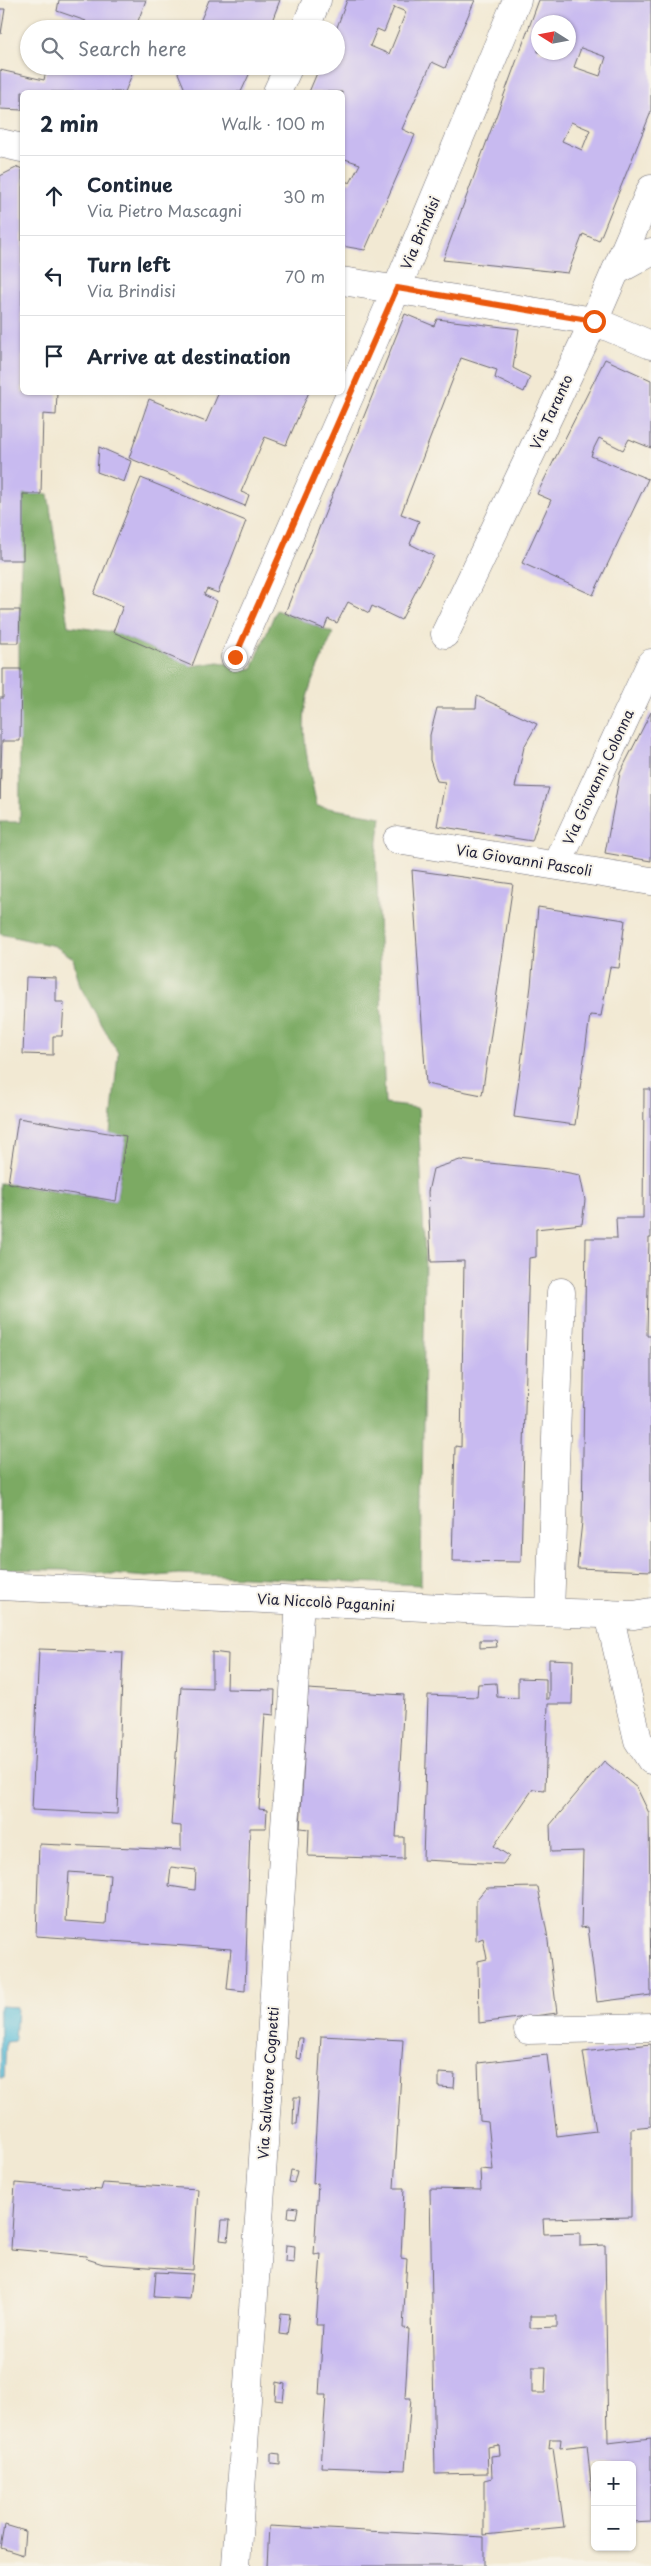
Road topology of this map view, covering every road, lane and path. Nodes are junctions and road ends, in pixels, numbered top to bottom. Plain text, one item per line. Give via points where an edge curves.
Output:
1 (317, 0) edge
2 (517, 0) edge
3 (309, 20) edge
4 (285, 75) edge
5 (278, 90) edge
6 (0, 143) edge
7 (20, 148) edge
8 (651, 189) edge
9 (651, 252) edge
10 (616, 271) junction
11 (345, 281) edge
12 (397, 288) junction
13 (594, 321) junction
14 (651, 345) edge
15 (445, 634) dead end
16 (235, 657) dead end
17 (651, 663) edge
18 (397, 840) dead end
19 (557, 865) junction
20 (651, 881) edge
21 (561, 1292) dead end
22 (0, 1586) edge
23 (300, 1601) junction
24 (550, 1612) junction
25 (651, 1612) edge
26 (608, 1614) junction
27 (651, 1760) edge
28 (651, 2027) edge
29 (528, 2030) dead end
30 (236, 2566) edge

1 - 3 street
2 - 12 street, Via Brindisi
4 - 5 street
6 - 7 street
8 - 10 street, Via Taranto
9 - 10 street
10 - 13 street, Via Taranto
11 - 12 street
12 - 13 street
12 - 16 street, Via Brindisi
13 - 14 street
13 - 15 street, Via Taranto
17 - 19 street, Via Giovanni Colonna
18 - 19 street, Via Giovanni Pascoli
19 - 20 street, Via Giovanni Pascoli
21 - 24 street
22 - 23 street, Via Niccolò Paganini
23 - 24 street, Via Niccolò Paganini
23 - 30 street, Via Salvatore Cognetti
24 - 26 street, Via Niccolò Paganini
25 - 26 street, Via Niccolò Paganini
26 - 27 street via 638,1740
28 - 29 street

